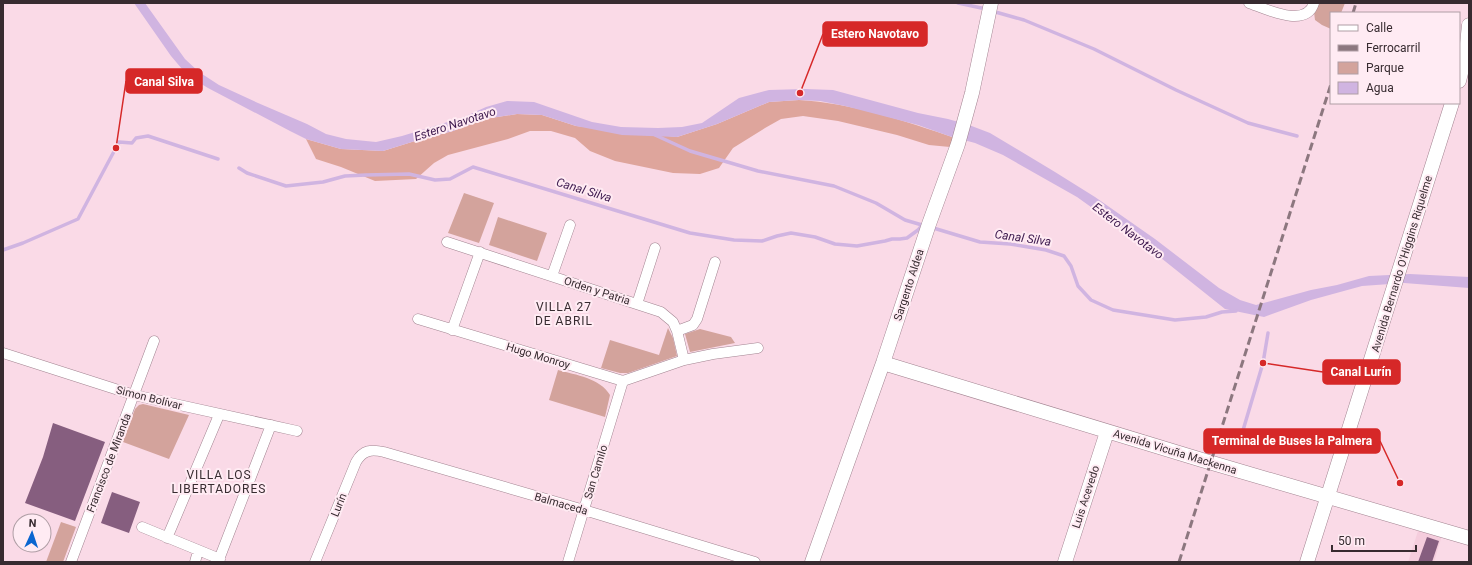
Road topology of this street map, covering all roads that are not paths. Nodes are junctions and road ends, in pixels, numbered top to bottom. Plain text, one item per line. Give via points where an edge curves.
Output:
1 (991, 3) edge
2 (1249, 3) edge
3 (1314, 3) edge
4 (1469, 25) edge
5 (1468, 54) edge
6 (1460, 78) edge
7 (1452, 104) edge
8 (570, 225) dead end
9 (447, 242) dead end
10 (655, 248) dead end
11 (480, 252) junction
12 (715, 262) dead end
13 (552, 276) junction
14 (637, 304) junction
15 (418, 319) dead end
16 (452, 330) junction
17 (677, 331) junction
18 (154, 340) dead end
19 (758, 348) dead end
20 (3, 353) edge
21 (684, 360) junction
22 (882, 363) junction
23 (623, 381) junction
24 (134, 395) junction
25 (219, 415) junction
26 (270, 425) junction
27 (297, 431) dead end
28 (1107, 432) junction
29 (366, 451) joint
30 (1327, 497) junction
31 (584, 510) junction
32 (142, 527) dead end
33 (167, 538) junction
34 (1469, 538) edge
35 (198, 551) junction
36 (219, 561) edge
37 (72, 562) edge
38 (195, 562) edge
39 (315, 562) edge
40 (568, 562) edge
41 (754, 562) edge
42 (812, 562) edge
43 (1065, 562) edge
44 (1307, 562) edge

1 - 22 street, Sargento Aldea via 958,144
2 - 3 street via 1289,16 1304,15
4 - 5 street
5 - 6 street
7 - 30 street, Avenida Bernardo O'Higgins Riquelme
8 - 13 street
9 - 11 street, Orden y Patria
10 - 14 street
11 - 13 street, Orden y Patria
11 - 16 street
12 - 17 street via 697,319 692,325
13 - 14 street, Orden y Patria
14 - 17 street, Orden y Patria via 661,312 673,322
15 - 16 street, Hugo Monroy
16 - 23 street, Hugo Monroy
17 - 21 street, Orden y Patria
18 - 24 street, Francisco de Miranda
19 - 21 street
20 - 24 street, Simon Bolívar
21 - 23 street
22 - 28 street, Avenida Vicuña Mackenna
22 - 42 street, Sargento Aldea
23 - 31 street, San Camilo
24 - 25 street, Simon Bolívar
24 - 37 street, Francisco de Miranda
25 - 26 street, Simon Bolívar
25 - 33 street
26 - 27 street, Simon Bolívar
26 - 36 street
28 - 30 street, Avenida Vicuña Mackenna
28 - 43 street, Luis Acevedo
29 - 31 street, Balmaceda via 380,451
29 - 39 street, Lurín via 356,462
30 - 34 street, Avenida Vicuña Mackenna
30 - 44 street, Avenida Bernardo O'Higgins Riquelme
31 - 40 street, San Camilo
31 - 41 street, Balmaceda
32 - 33 street
33 - 35 street
35 - 36 street
35 - 38 street

